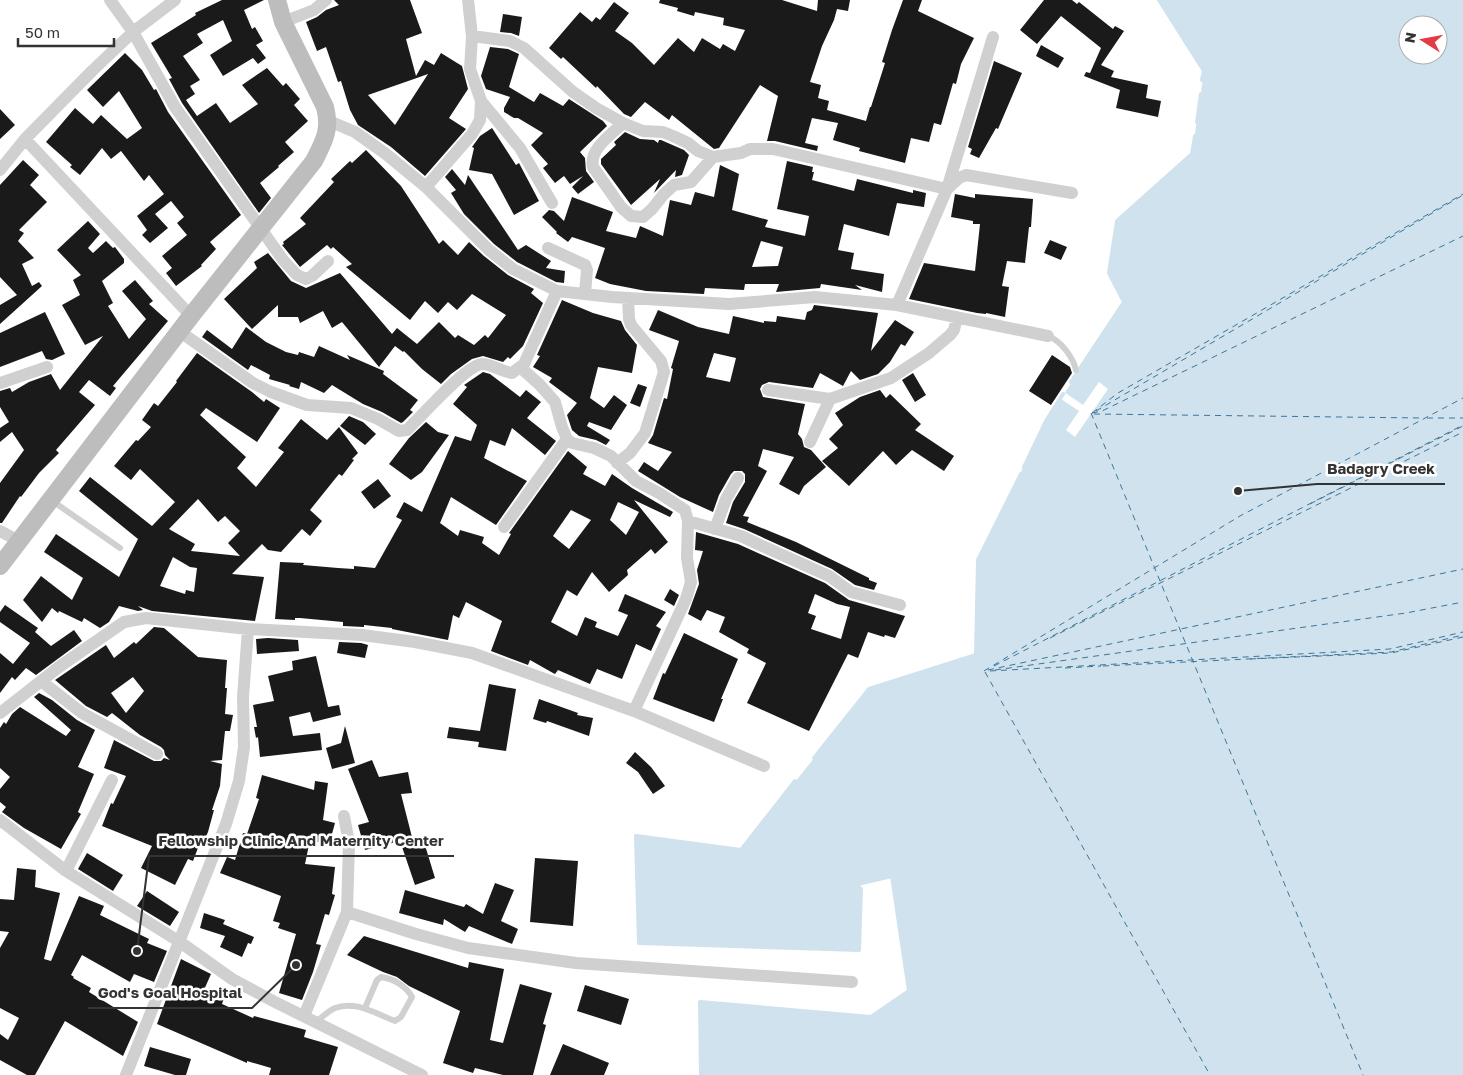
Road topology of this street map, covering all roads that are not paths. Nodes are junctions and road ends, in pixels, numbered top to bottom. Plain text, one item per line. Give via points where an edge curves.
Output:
1 (110, 0) edge
2 (175, 0) edge
3 (277, 0) edge
4 (326, 0) edge
5 (468, 0) edge
6 (284, 22) junction
7 (133, 32) junction
8 (472, 36) junction
9 (993, 37) dead end
10 (481, 101) junction
11 (329, 121) junction
12 (623, 123) junction
13 (25, 139) junction
14 (713, 157) junction
15 (0, 170) edge
16 (426, 187) junction
17 (947, 189) junction
18 (1072, 192) dead end
19 (552, 203) dead end
20 (260, 230) junction
21 (548, 248) dead end
22 (328, 261) dead end
23 (558, 291) junction
24 (585, 294) junction
25 (628, 298) junction
26 (897, 305) junction
27 (191, 316) junction
28 (957, 317) junction
29 (179, 331) junction
30 (1048, 336) joint
31 (47, 367) dead end
32 (520, 367) junction
33 (1076, 370) dead end
34 (0, 383) edge
35 (768, 390) dead end
36 (830, 399) junction
37 (567, 439) junction
38 (810, 442) dead end
39 (617, 463) junction
40 (738, 478) dead end
41 (50, 499) junction
42 (688, 521) junction
43 (504, 527) dead end
44 (715, 529) junction
45 (0, 531) edge
46 (19, 542) junction
47 (120, 548) dead end
48 (0, 566) edge
49 (900, 605) dead end
50 (248, 629) junction
51 (41, 682) junction
52 (634, 710) junction
53 (0, 712) edge
54 (157, 754) dead end
55 (764, 766) dead end
56 (112, 780) dead end
57 (344, 816) dead end
58 (0, 820) edge
59 (66, 871) junction
60 (346, 912) junction
61 (180, 942) junction
62 (852, 982) dead end
63 (364, 1008) junction
64 (304, 1016) junction
65 (316, 1022) junction
66 (130, 1074) edge
67 (422, 1075) edge

1 - 7 street
2 - 7 street
3 - 6 main road
4 - 6 street via 314,10
5 - 8 street
6 - 11 main road
7 - 13 street
7 - 20 street via 175,107
8 - 10 street via 470,68
8 - 12 street via 510,41 524,48 573,92
9 - 17 street
10 - 16 street via 480,120 472,134
10 - 19 street via 520,148
11 - 16 street via 355,132
11 - 20 main road via 324,142 314,160
12 - 14 street via 642,131 674,136 698,152
12 - 14 street via 595,151 591,160 631,216 642,217 674,185 691,182
13 - 15 street
13 - 27 street
14 - 17 street via 750,149 773,150
16 - 23 street via 489,250 513,269
17 - 18 street via 966,175
17 - 26 street
20 - 22 street via 297,275 306,279
20 - 27 main road
21 - 24 street via 586,265
23 - 24 street
23 - 32 street
24 - 25 street
25 - 26 street via 729,304 815,297
25 - 39 street via 629,319 661,361 664,372 645,433 630,453
26 - 28 street
27 - 29 main road
28 - 30 street
28 - 36 street via 950,335 891,378
29 - 32 street via 252,383 307,405 351,408 399,431 408,430 474,367 483,364 512,373
29 - 41 main road
30 - 33 lane via 1066,350
31 - 34 street
32 - 37 street via 555,402
35 - 36 street
36 - 38 street
37 - 39 street via 611,456
37 - 43 street
39 - 42 street via 636,481 685,510
40 - 44 street
41 - 46 main road
41 - 47 lane
42 - 44 street
42 - 52 street via 687,558 691,582 686,600
44 - 49 street via 741,536 804,564 851,592
45 - 46 street
46 - 48 main road
50 - 51 street via 146,618 124,622
50 - 52 street via 362,634 462,651
50 - 61 street via 243,698 244,747 239,781 226,824
51 - 53 street
51 - 54 street via 82,714
52 - 55 street
56 - 59 street
57 - 60 street via 349,843
58 - 59 street
59 - 61 street
60 - 62 street via 468,948 576,963
60 - 64 street
61 - 64 street via 232,979
61 - 66 street
63 - 63 lane via 394,1021 401,1017 412,997 407,989 381,977
63 - 65 lane via 349,1005 334,1008
64 - 65 street
65 - 67 street

